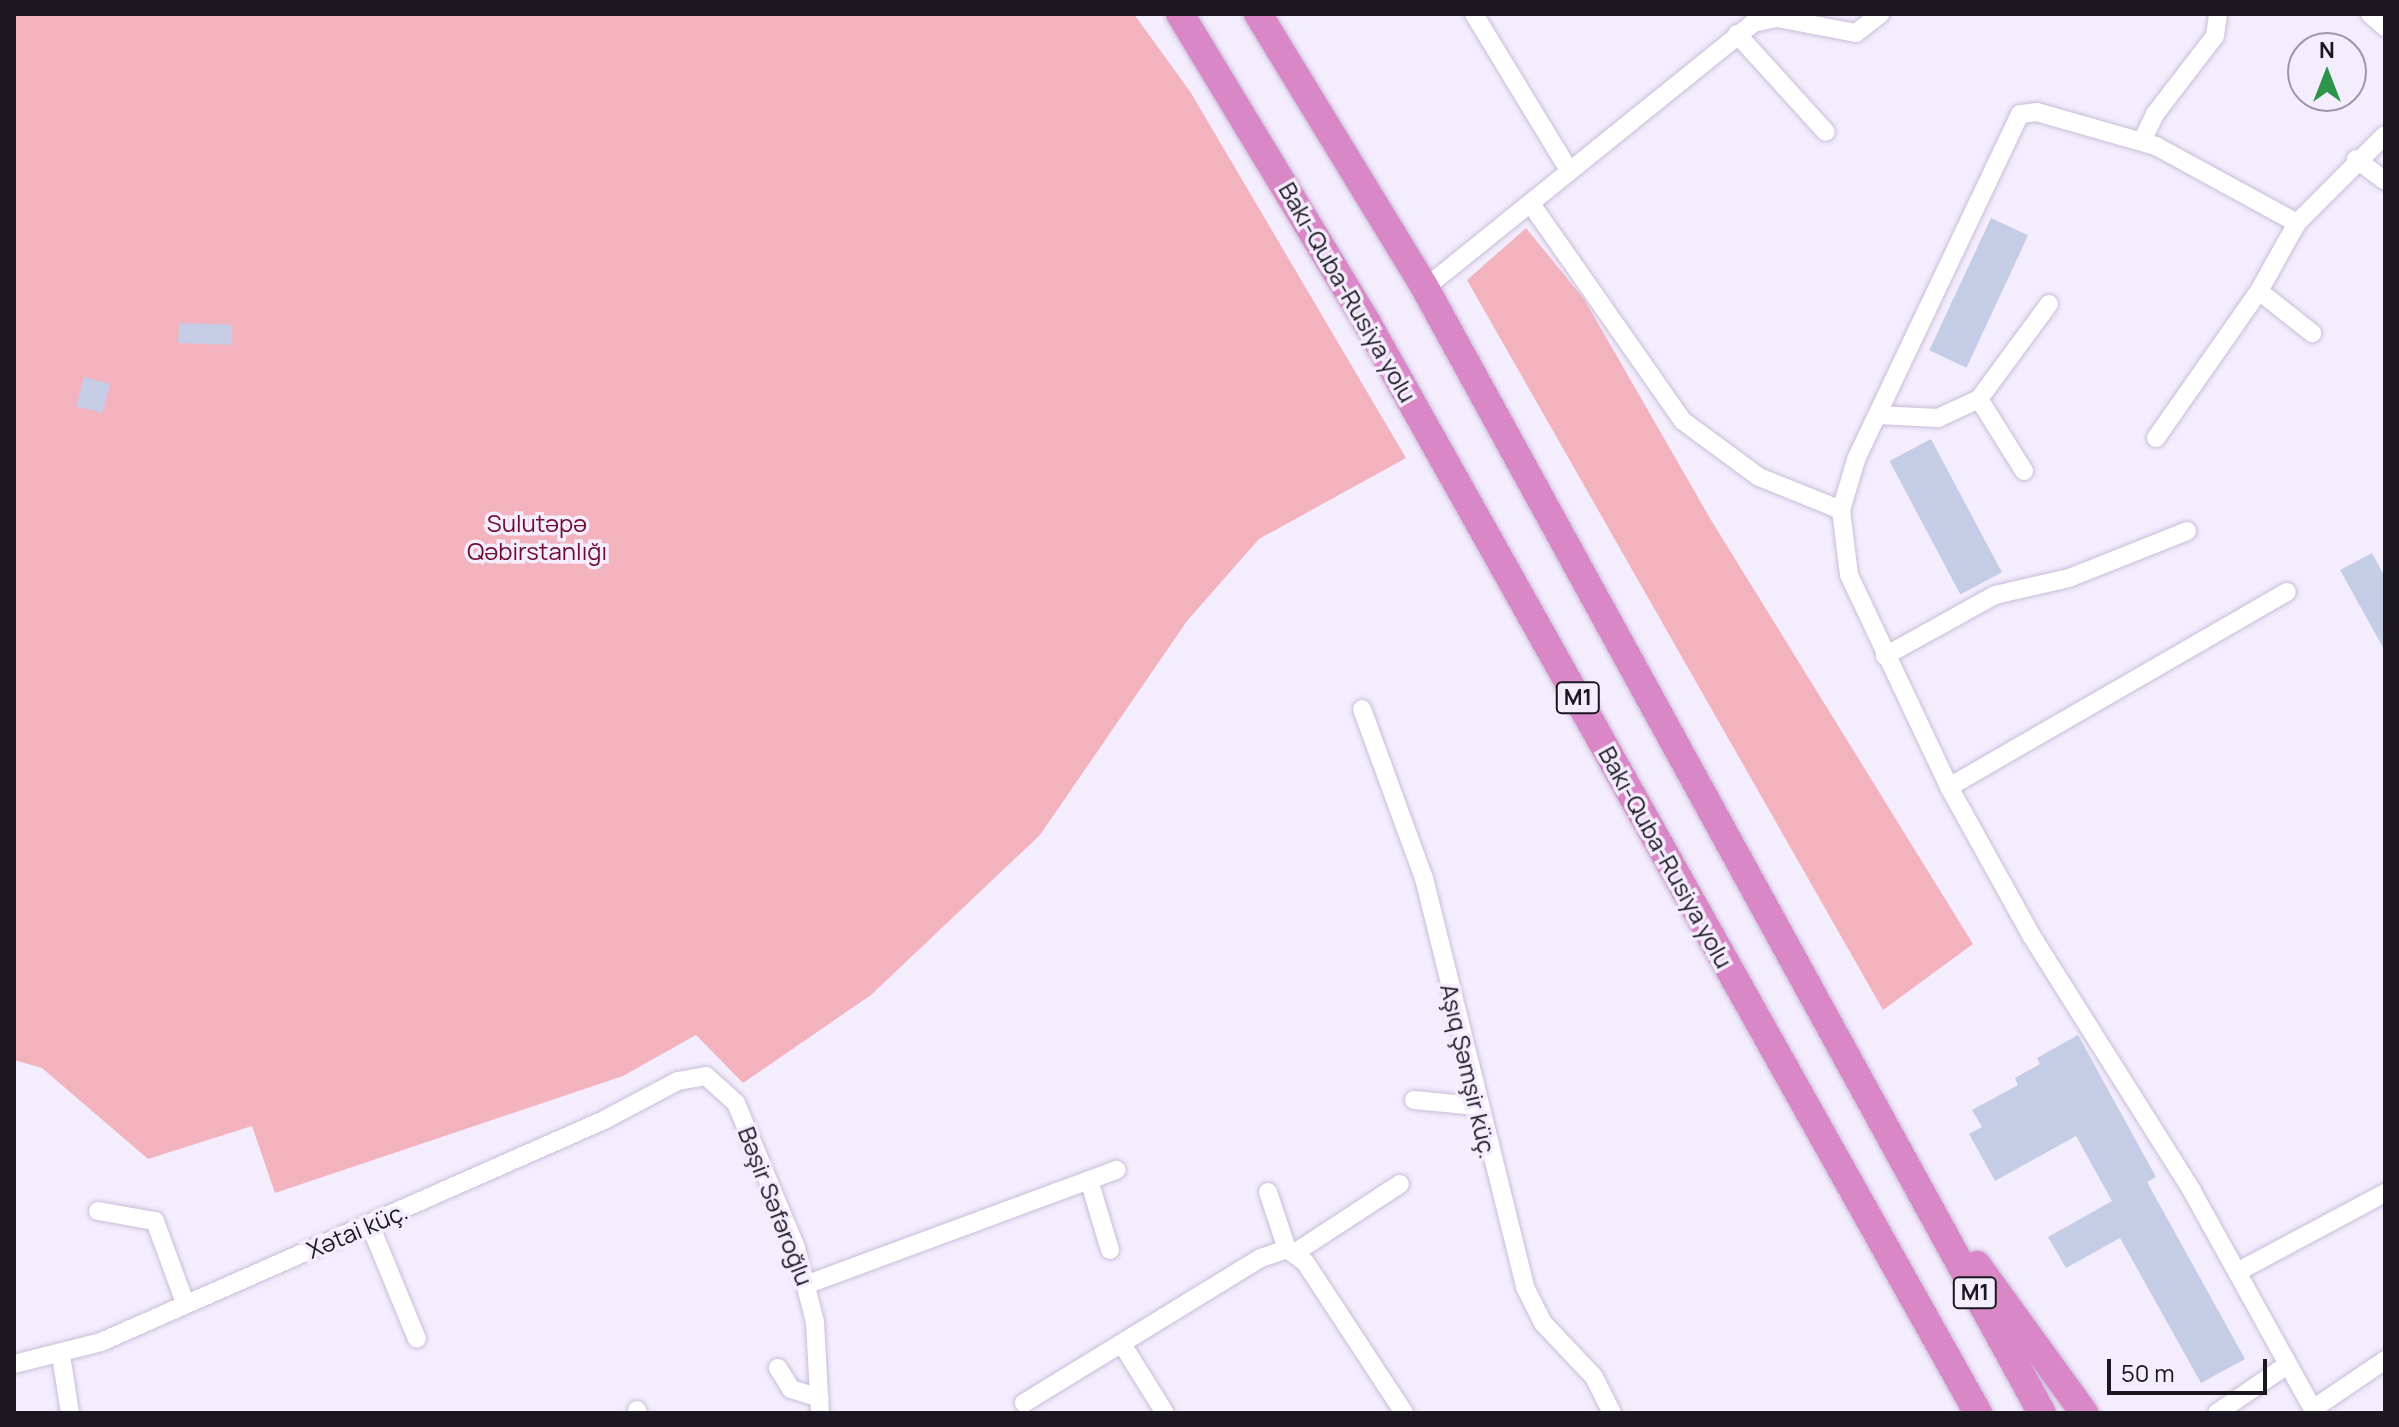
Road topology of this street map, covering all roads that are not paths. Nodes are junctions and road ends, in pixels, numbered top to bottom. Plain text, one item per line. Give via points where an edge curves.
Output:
1 (1180, 14) edge
2 (1258, 14) edge
3 (1474, 14) edge
4 (1880, 14) edge
5 (2218, 14) edge
6 (2370, 14) edge
7 (2385, 27) edge
8 (1737, 34) junction
9 (1826, 132) dead end
10 (2385, 135) edge
11 (2142, 141) junction
12 (2356, 159) junction
13 (1569, 170) junction
14 (2385, 181) edge
15 (1531, 204) junction
16 (2297, 223) junction
17 (1425, 288) junction
18 (2259, 291) junction
19 (2049, 304) dead end
20 (2312, 333) dead end
21 (1979, 399) junction
22 (1878, 415) junction
23 (2156, 438) dead end
24 (2024, 471) dead end
25 (1841, 510) junction
26 (2187, 531) dead end
27 (2287, 592) dead end
28 (1885, 656) junction
29 (1362, 709) dead end
30 (1949, 787) junction
31 (692, 1076) joint
32 (1414, 1100) dead end
33 (1477, 1106) junction
34 (1117, 1170) dead end
35 (1909, 1172) junction
36 (1089, 1180) junction
37 (1400, 1184) dead end
38 (1268, 1192) dead end
39 (2385, 1193) edge
40 (98, 1211) dead end
41 (370, 1225) junction
42 (1110, 1250) dead end
43 (1291, 1251) junction
44 (2237, 1272) junction
45 (808, 1284) junction
46 (185, 1303) junction
47 (417, 1339) dead end
48 (1122, 1344) junction
49 (61, 1355) junction
50 (2385, 1360) edge
51 (14, 1364) edge
52 (2287, 1365) junction
53 (778, 1368) dead end
54 (1024, 1403) dead end
55 (1972, 1405) edge
56 (820, 1406) edge
57 (2314, 1411) edge
58 (70, 1413) edge
59 (1165, 1413) edge
60 (1404, 1413) edge
61 (1612, 1413) edge
62 (2042, 1413) edge
63 (2084, 1413) edge
64 (2217, 1413) edge

1 - 55 highway, Bakı-Quba-Rusiya yolu / M1 via 1366,321
2 - 17 highway, M1
3 - 13 street
4 - 8 street via 1856,33 1777,18
5 - 11 street via 2215,36 2155,114
6 - 7 street
8 - 9 street
8 - 13 street
10 - 12 street
11 - 16 street
11 - 22 street via 2037,112 2012,121
12 - 14 street
12 - 16 street
13 - 15 street
15 - 17 street
15 - 25 street via 1683,421 1759,477
16 - 18 street
17 - 35 highway, M1
18 - 20 street
18 - 23 street
19 - 21 street
21 - 22 street via 1938,418
21 - 24 street
22 - 25 street
25 - 28 street via 1849,575
26 - 28 street via 2069,578 1995,595
27 - 30 street
28 - 30 street
29 - 33 street, Aşıq Şəmşir küç. via 1424,878
30 - 44 street via 2031,935 2139,1103
31 - 41 street, Xətai küç.
31 - 45 street, Bəşir Səfəroğlu via 715,1078 736,1103
32 - 33 street
33 - 61 street, Aşıq Şəmşir küç. via 1533,1309 1594,1377
34 - 36 street
35 - 62 highway, M1
35 - 63 highway
36 - 42 street
36 - 45 street
37 - 43 street
38 - 43 street
39 - 44 street
40 - 46 street via 155,1221
41 - 46 street, Xətai küç.
41 - 47 street
43 - 48 street via 1261,1258
43 - 60 street
44 - 52 street
45 - 56 street, Bəşir Səfəroğlu
46 - 49 street, Xətai küç.
48 - 54 street
48 - 59 street
49 - 51 street, Xətai küç.
49 - 58 street
50 - 57 street
52 - 57 street
52 - 64 street
53 - 56 street via 791,1389

